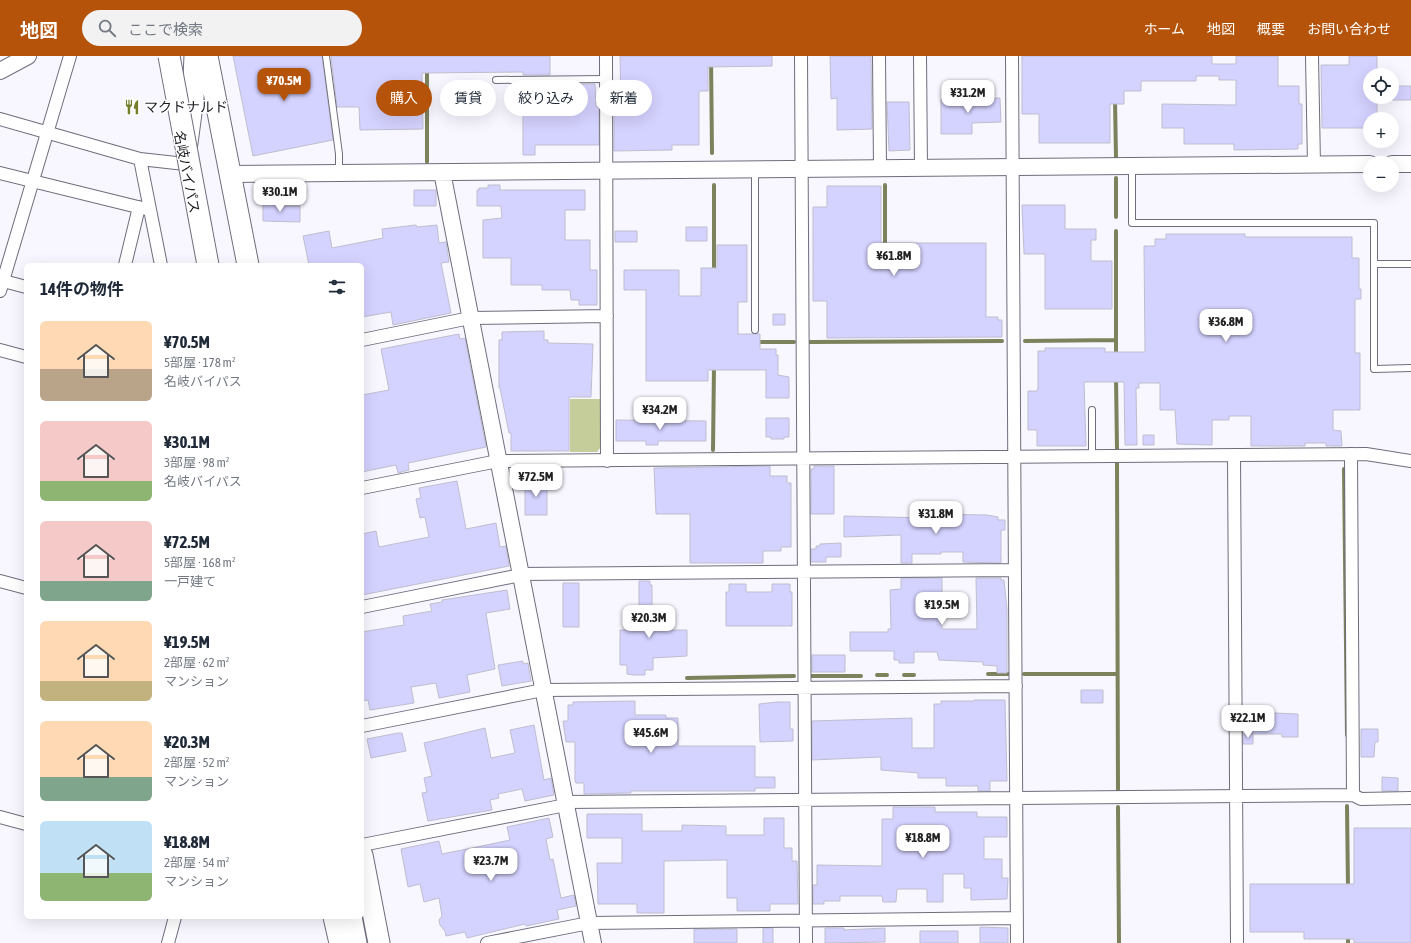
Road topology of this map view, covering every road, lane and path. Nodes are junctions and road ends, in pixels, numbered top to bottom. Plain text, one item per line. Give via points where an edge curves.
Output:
1 (28, 56) edge
2 (70, 56) edge
3 (164, 56) edge
4 (169, 56) edge
5 (196, 56) edge
6 (207, 56) edge
7 (326, 56) edge
8 (606, 56) edge
9 (801, 56) edge
10 (879, 56) edge
11 (920, 56) edge
12 (1012, 56) edge
13 (1312, 56) edge
14 (0, 71) edge
15 (606, 79) junction
16 (496, 80) dead end
17 (0, 119) edge
18 (47, 133) junction
19 (140, 159) junction
20 (185, 164) junction
21 (1363, 164) edge
22 (1399, 164) edge
23 (1411, 164) edge
24 (1314, 165) junction
25 (1132, 166) junction
26 (1013, 167) junction
27 (880, 168) junction
28 (921, 168) junction
29 (755, 169) junction
30 (802, 169) junction
31 (606, 170) junction
32 (442, 172) junction
33 (0, 173) edge
34 (339, 173) junction
35 (230, 174) junction
36 (33, 180) junction
37 (145, 209) junction
38 (126, 263) edge
39 (160, 263) edge
40 (205, 263) edge
41 (208, 263) edge
42 (238, 263) edge
43 (248, 263) edge
44 (1374, 264) junction
45 (1411, 264) edge
46 (1, 284) edge
47 (24, 287) edge
48 (607, 316) junction
49 (470, 318) junction
50 (755, 330) dead end
51 (364, 340) edge
52 (0, 350) edge
53 (24, 356) edge
54 (1411, 368) edge
55 (1092, 410) dead end
56 (1351, 454) junction
57 (1234, 455) junction
58 (1092, 456) junction
59 (1015, 457) junction
60 (803, 459) junction
61 (607, 460) junction
62 (498, 461) junction
63 (1411, 461) edge
64 (364, 488) edge
65 (1015, 570) junction
66 (804, 571) junction
67 (520, 574) junction
68 (0, 581) edge
69 (24, 585) edge
70 (364, 607) edge
71 (1016, 686) junction
72 (804, 688) junction
73 (543, 690) junction
74 (364, 726) edge
75 (1353, 795) junction
76 (1235, 796) junction
77 (1017, 798) junction
78 (1411, 798) edge
79 (805, 800) junction
80 (565, 804) junction
81 (0, 817) edge
82 (24, 823) edge
83 (364, 845) edge
84 (364, 865) edge
85 (1017, 918) junction
86 (174, 919) edge
87 (333, 919) edge
88 (351, 919) edge
89 (364, 919) edge
90 (805, 920) junction
91 (589, 923) junction
92 (168, 943) edge
93 (338, 943) edge
94 (356, 943) edge
95 (368, 943) edge
96 (379, 943) edge
97 (487, 943) edge
98 (592, 943) edge
99 (806, 943) edge
100 (1017, 943) edge
101 (1237, 943) edge

1 - 14 street
2 - 18 street
3 - 20 highway, 名岐バイパス
4 - 41 highway, bridge
5 - 20 highway
5 - 42 highway
6 - 35 highway
7 - 34 lane via 339,154
8 - 15 street
9 - 30 street
10 - 27 street
11 - 28 street
12 - 26 street
13 - 24 street
15 - 16 lane
15 - 31 street
17 - 18 street
18 - 19 street
18 - 36 street
19 - 20 street
19 - 37 street
20 - 40 highway, 名岐バイパス
21 - 24 street
22 - 23 street
24 - 25 street
25 - 26 street
25 - 44 lane via 1132,223 1374,223
26 - 28 street
26 - 59 street
27 - 28 street
27 - 30 street
29 - 30 street
29 - 31 street
29 - 50 lane
30 - 60 street
31 - 32 street
31 - 48 street
32 - 34 street
32 - 49 street
33 - 36 street
34 - 35 street
35 - 43 highway
36 - 37 street
36 - 46 street
37 - 38 street
37 - 39 street
44 - 45 lane
44 - 54 lane via 1374,368
46 - 47 street
48 - 49 street
48 - 61 street
49 - 51 street
49 - 62 street
52 - 53 street
55 - 58 lane
56 - 57 street
56 - 63 street
56 - 75 street
57 - 58 street
57 - 76 street
58 - 59 street
59 - 60 street
59 - 65 street
60 - 61 street
60 - 66 street
61 - 62 street
62 - 64 street
62 - 67 street
65 - 66 street
65 - 71 street
66 - 67 street
66 - 72 street
67 - 70 street
67 - 73 street
68 - 69 street
71 - 72 street
71 - 77 street
72 - 73 street
72 - 79 street
73 - 74 street
73 - 80 street
75 - 76 street
75 - 78 street via 1361,799
76 - 77 street
76 - 101 street
77 - 79 street
77 - 85 street
79 - 80 street
79 - 90 street
80 - 83 street
80 - 91 street
81 - 82 street
84 - 96 highway
85 - 90 street
85 - 100 street
86 - 92 street
87 - 93 highway
88 - 94 highway
89 - 95 highway
90 - 91 street
90 - 99 street
91 - 97 street
91 - 98 street

